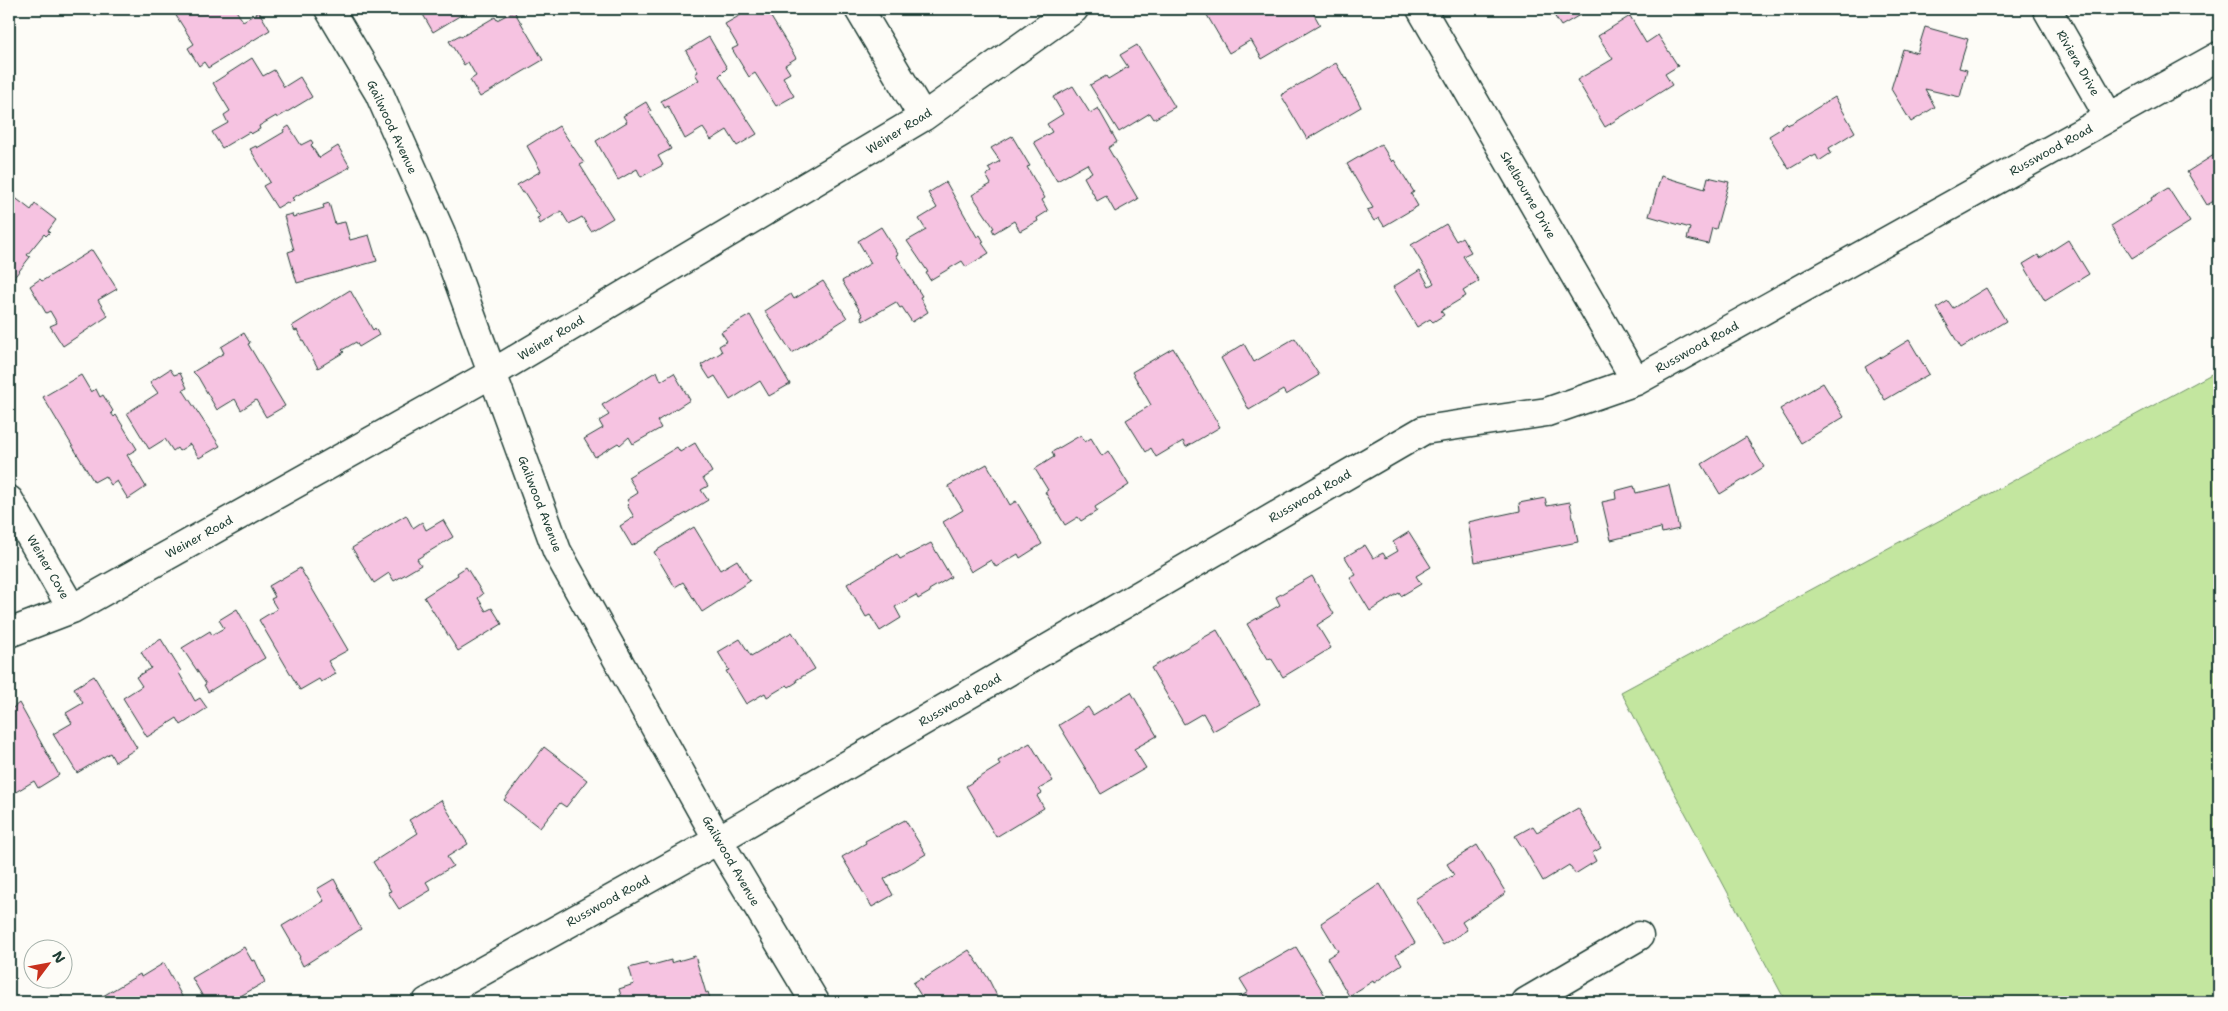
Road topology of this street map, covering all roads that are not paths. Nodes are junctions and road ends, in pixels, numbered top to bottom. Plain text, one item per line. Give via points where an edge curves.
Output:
1 (328, 9) edge
2 (859, 9) edge
3 (1074, 9) edge
4 (1421, 9) edge
5 (2047, 9) edge
6 (2219, 56) edge
7 (923, 117) junction
8 (2109, 117) junction
9 (491, 374) junction
10 (1636, 381) junction
11 (9, 500) edge
12 (72, 609) junction
13 (9, 634) edge
14 (718, 840) junction
15 (1639, 936) dead end
16 (427, 1002) edge
17 (815, 1002) edge
18 (1526, 1002) edge

1 - 9 street, Gailwood Avenue via 378,93 437,224
2 - 7 street
3 - 7 street, Weiner Road
4 - 10 street, Shelbourne Drive
5 - 8 street, Riviera Drive
6 - 8 street, Russwood Road
7 - 9 street, Weiner Road
8 - 10 street, Russwood Road
9 - 12 street, Weiner Road
9 - 14 street, Gailwood Avenue via 557,551
10 - 14 street, Russwood Road via 1546,412 1424,430
11 - 12 street, Weiner Cove
12 - 13 street, Weiner Road
14 - 16 street, Russwood Road
14 - 17 street, Gailwood Avenue
15 - 18 street

